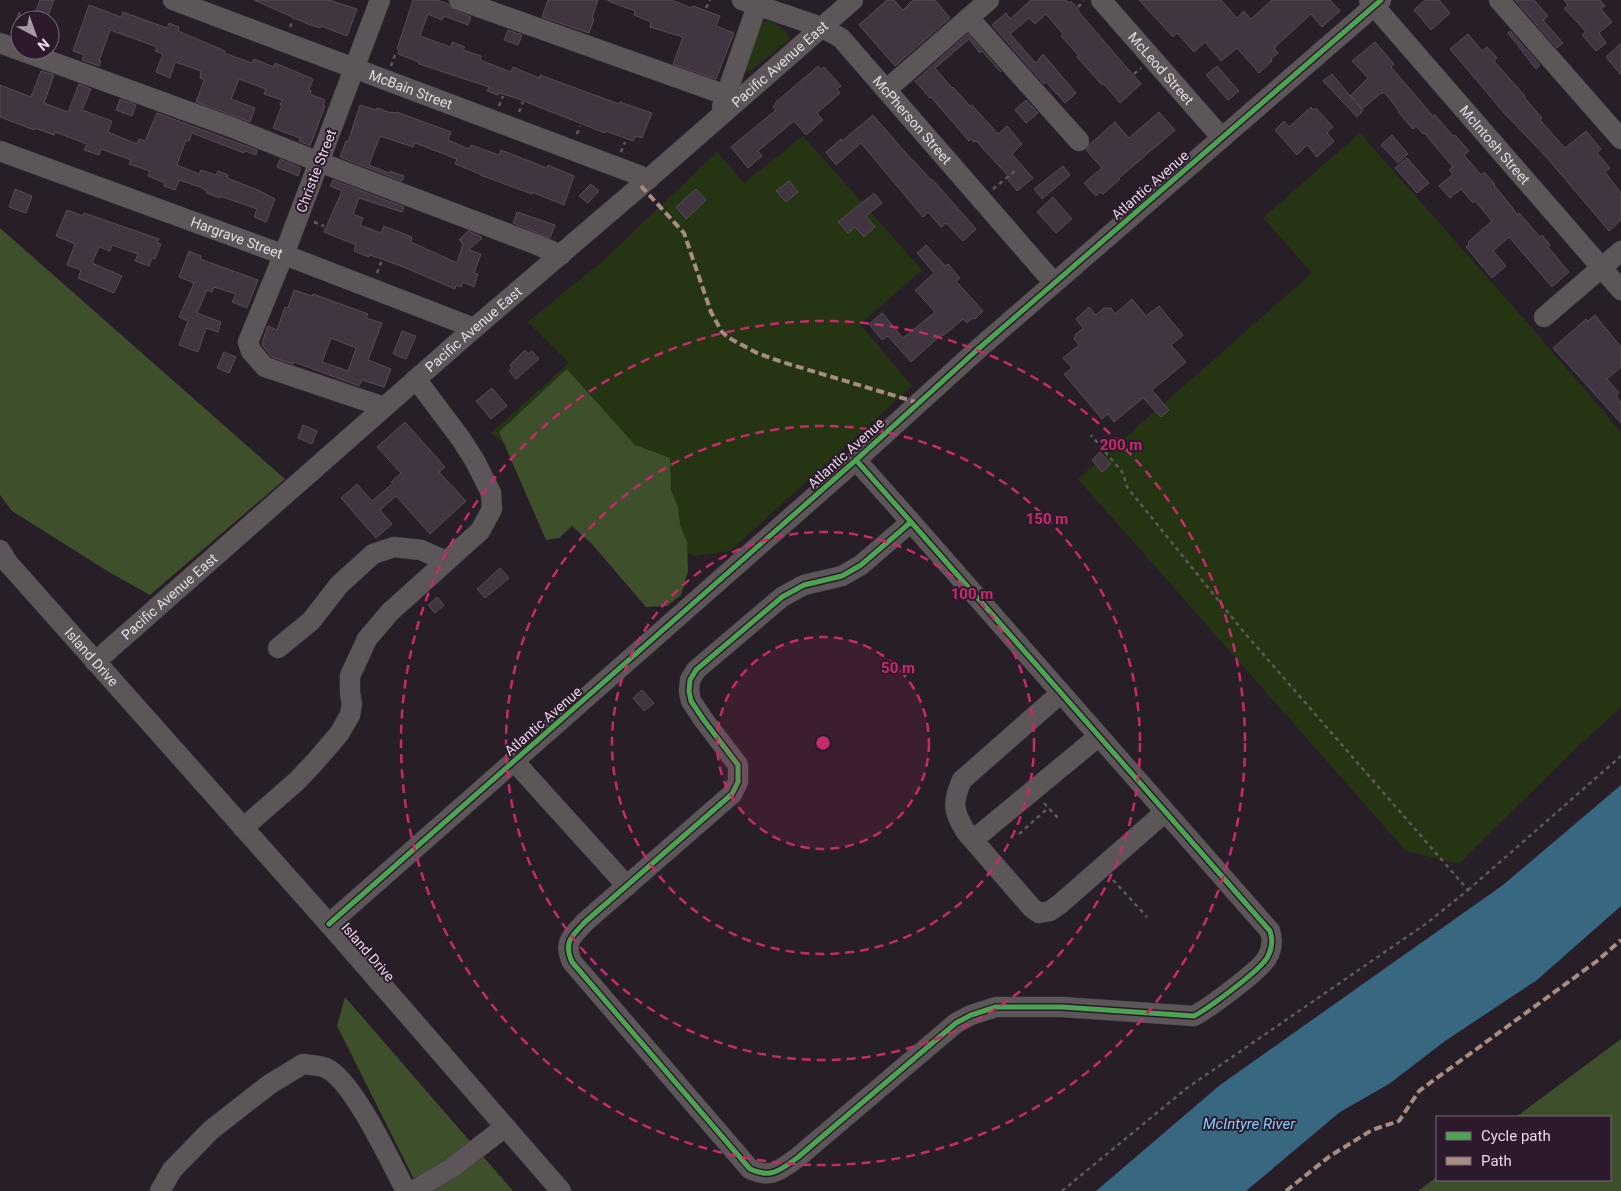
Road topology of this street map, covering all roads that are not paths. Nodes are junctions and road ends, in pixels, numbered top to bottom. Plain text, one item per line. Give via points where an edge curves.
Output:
1 (173, 0) edge
2 (380, 0) edge
3 (459, 0) edge
4 (852, 0) edge
5 (989, 0) edge
6 (1092, 0) edge
7 (1500, 0) edge
8 (752, 2) edge
9 (1375, 2) edge
10 (969, 18) junction
11 (822, 27) junction
12 (0, 43) edge
13 (355, 69) junction
14 (886, 90) junction
15 (726, 95) junction
16 (718, 118) junction
17 (1222, 138) junction
18 (1621, 139) edge
19 (1079, 141) dead end
20 (0, 151) edge
21 (319, 162) junction
22 (649, 179) junction
23 (1621, 251) edge
24 (561, 255) junction
25 (284, 256) junction
26 (1602, 268) junction
27 (1054, 283) junction
28 (1621, 290) edge
29 (1544, 317) dead end
30 (474, 328) junction
31 (416, 379) junction
32 (384, 408) junction
33 (856, 460) junction
34 (911, 522) junction
35 (0, 550) edge
36 (446, 561) junction
37 (278, 648) dead end
38 (95, 662) junction
39 (1061, 693) junction
40 (1099, 736) junction
41 (514, 761) junction
42 (1165, 812) junction
43 (243, 828) junction
44 (973, 840) junction
45 (627, 886) junction
46 (329, 924) junction
47 (505, 1126) junction
48 (160, 1191) edge
49 (406, 1191) edge
50 (413, 1191) edge
51 (561, 1191) edge

1 - 13 street, McBain Street
2 - 13 street, Christie Street
3 - 15 street
4 - 11 street, Pacific Avenue East
5 - 10 street
6 - 17 street, McLeod Street
7 - 18 street
8 - 11 street, McPherson Street
8 - 15 street
9 - 17 street, Atlantic Avenue
9 - 26 street, McIntosh Street
10 - 14 street
10 - 19 street
11 - 14 street, McPherson Street via 841,38
11 - 16 street, Pacific Avenue East
12 - 21 street
13 - 21 street, Christie Street
13 - 22 street, McBain Street
14 - 27 street, McPherson Street
15 - 16 street
16 - 22 street, Pacific Avenue East
17 - 27 street, Atlantic Avenue
20 - 25 street, Hargrave Street
21 - 24 street
21 - 25 street, Christie Street
22 - 24 street, Pacific Avenue East
23 - 26 street
24 - 30 street, Pacific Avenue East
25 - 30 street, Hargrave Street
25 - 32 street, Christie Street via 248,342 251,352 265,367
26 - 28 street, McIntosh Street
26 - 29 street
27 - 33 street, Atlantic Avenue
30 - 31 street, Pacific Avenue East
31 - 32 street, Pacific Avenue East
31 - 36 street via 461,439 491,493 492,509 480,531
32 - 38 street, Pacific Avenue East
33 - 34 street
33 - 41 street, Atlantic Avenue
34 - 39 street
34 - 45 street via 862,566 842,576 804,585 782,597 696,670 690,680 692,701 738,765 738,782 732,794
35 - 38 street, Island Drive
36 - 37 street via 421,550 394,547 373,554 339,584 311,621
36 - 43 street via 390,612 367,639 350,676 350,715 339,734 302,775
38 - 43 street, Island Drive
39 - 40 street
39 - 44 street via 962,780 954,806
40 - 42 street
40 - 44 street
41 - 45 street
41 - 46 street, Atlantic Avenue
42 - 44 street via 1060,904 1039,913
42 - 45 street via 1270,931 1271,948 1266,959 1194,1016 1052,1007 996,1007 970,1015 956,1023 797,1158 778,1172 768,1174 750,1169 572,962 567,947 571,937
43 - 46 street, Island Drive
46 - 47 street, Island Drive
47 - 50 street via 454,1167
47 - 51 street, Island Drive
48 - 49 street via 172,1170 210,1130 270,1084 303,1064 326,1068 342,1080 355,1097

